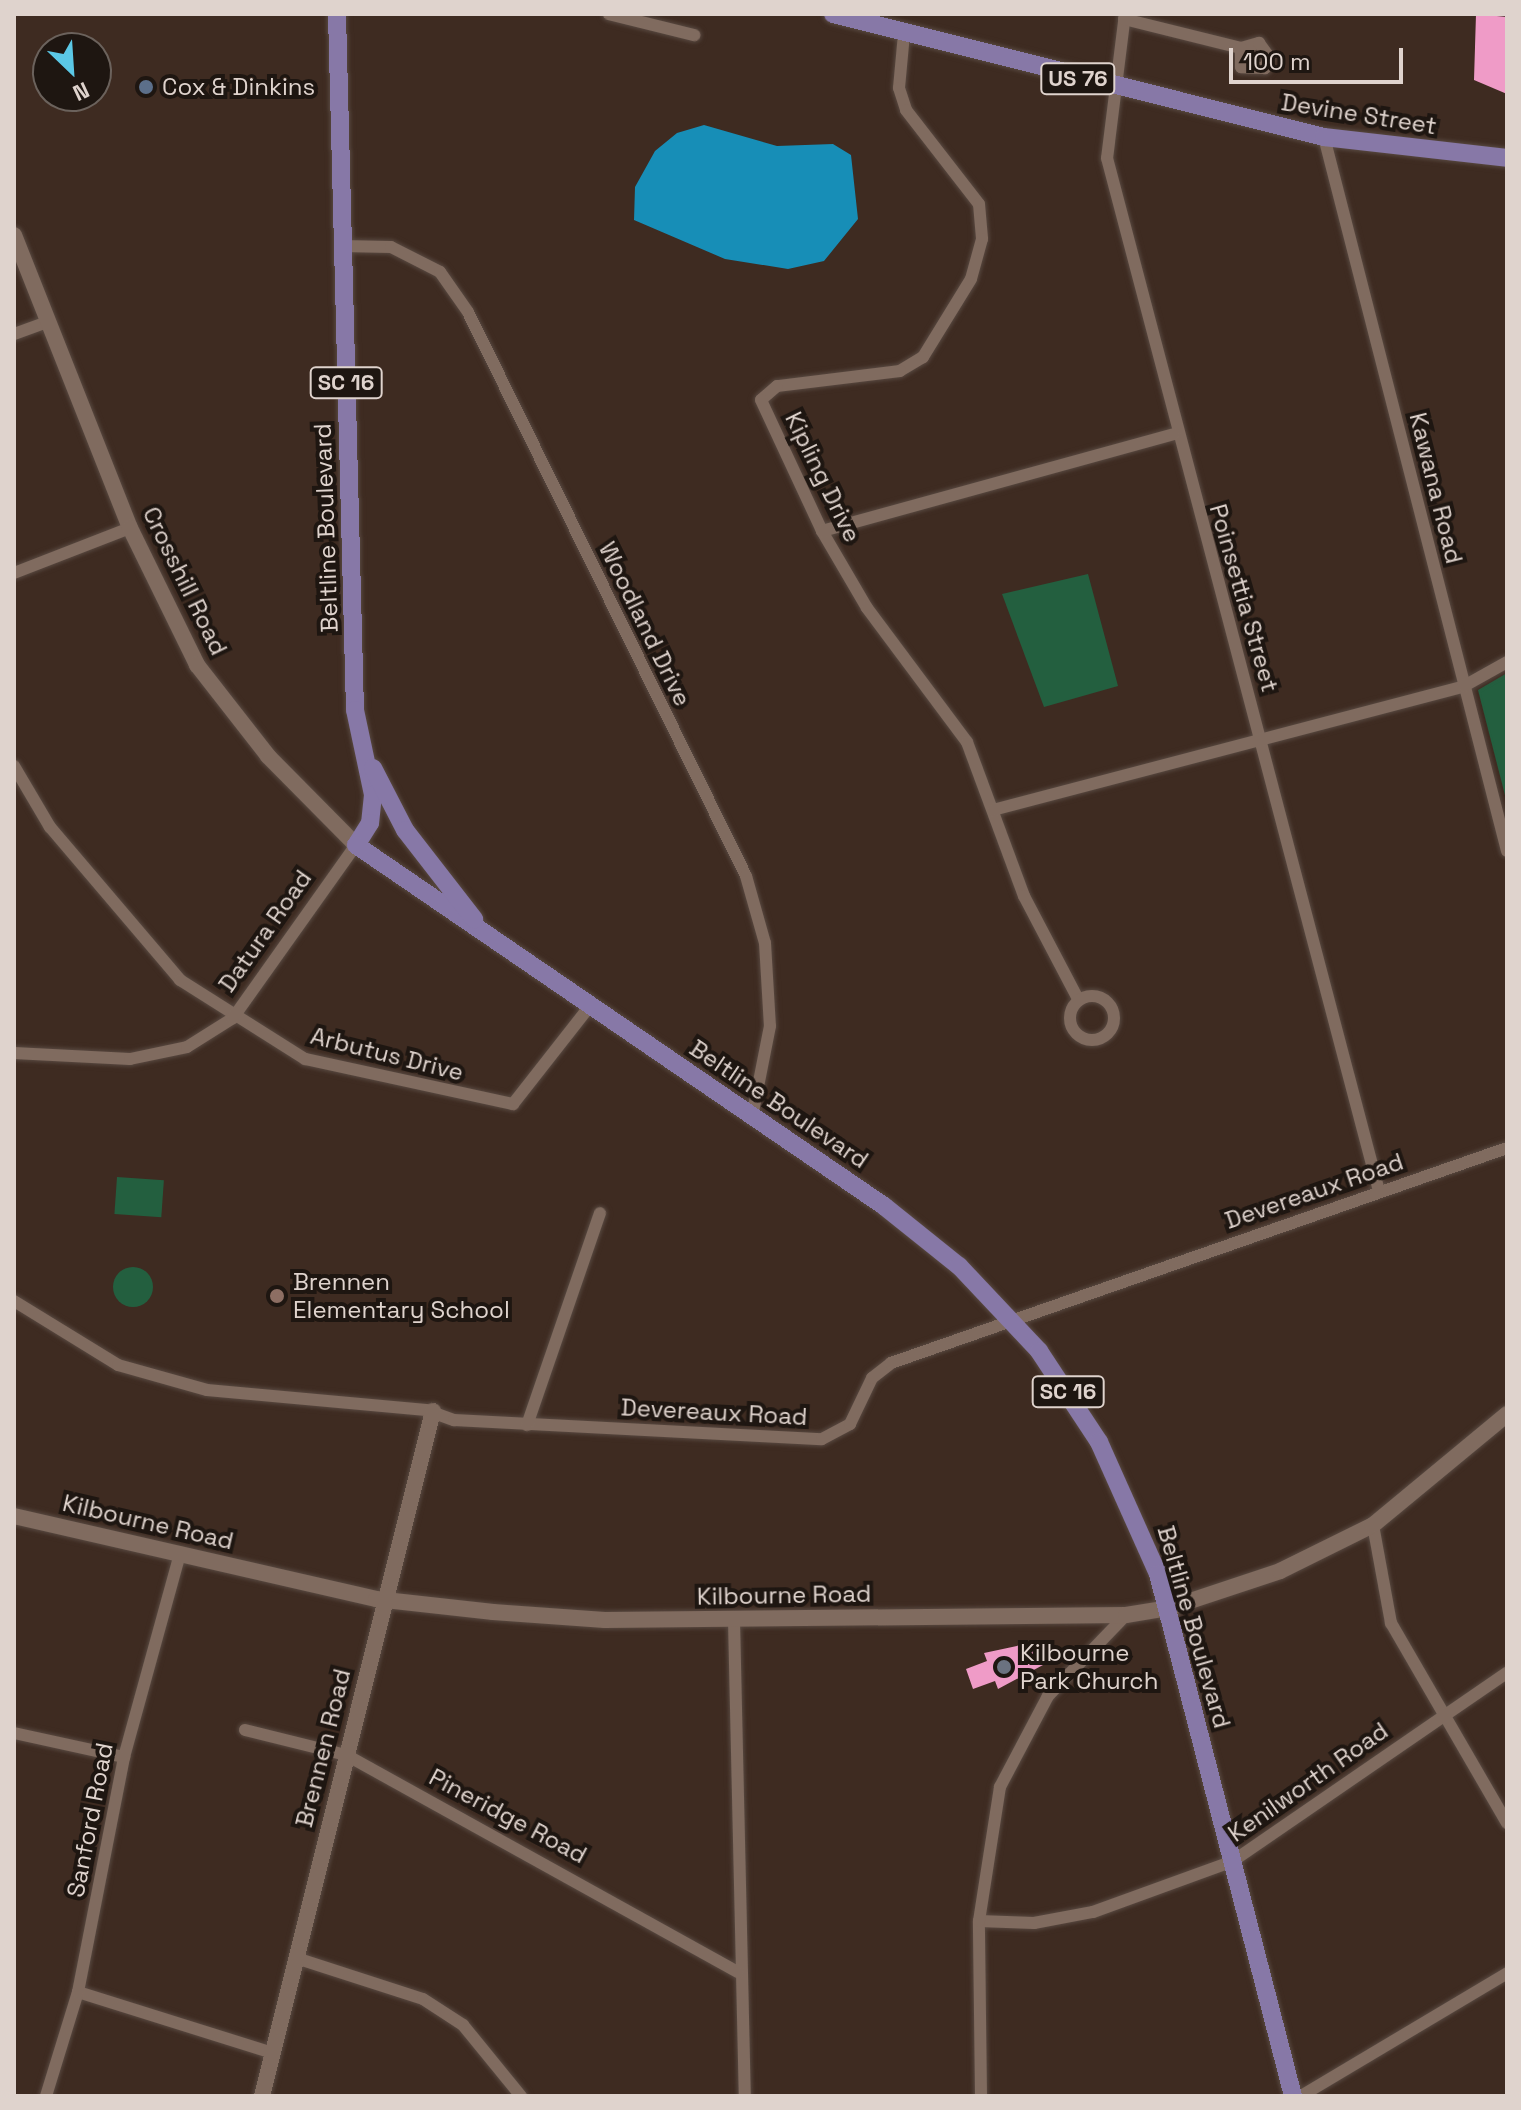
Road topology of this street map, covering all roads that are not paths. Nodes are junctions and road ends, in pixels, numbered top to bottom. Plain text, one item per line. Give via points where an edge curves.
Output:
1 (337, 14) edge
2 (609, 14) edge
3 (676, 14) edge
4 (833, 14) edge
5 (1125, 16) edge
6 (672, 28) junction
7 (904, 34) junction
8 (694, 35) dead end
9 (1241, 48) dead end
10 (1118, 90) junction
11 (1324, 137) junction
12 (1507, 158) edge
13 (14, 235) edge
14 (341, 246) junction
15 (49, 321) junction
16 (14, 334) edge
17 (1174, 434) junction
18 (130, 528) junction
19 (822, 531) junction
20 (14, 573) edge
21 (1507, 662) edge
22 (1464, 686) junction
23 (1261, 738) junction
24 (364, 752) junction
25 (14, 766) edge
26 (993, 810) junction
27 (356, 845) junction
28 (1507, 851) edge
29 (488, 937) junction
30 (1078, 999) dead end
31 (589, 1007) junction
32 (233, 1018) junction
33 (14, 1053) edge
34 (753, 1112) junction
35 (1507, 1148) edge
36 (1379, 1191) junction
37 (600, 1213) dead end
38 (14, 1301) edge
39 (1012, 1320) junction
40 (433, 1411) junction
41 (1507, 1414) edge
42 (527, 1425) junction
43 (14, 1516) edge
44 (1373, 1525) junction
45 (180, 1553) junction
46 (385, 1600) junction
47 (1169, 1608) junction
48 (1126, 1615) junction
49 (734, 1620) junction
50 (1507, 1673) edge
51 (1442, 1715) junction
52 (245, 1730) dead end
53 (14, 1733) edge
54 (346, 1755) junction
55 (124, 1757) junction
56 (1507, 1823) edge
57 (1233, 1861) junction
58 (979, 1921) junction
59 (296, 1958) junction
60 (738, 1972) junction
61 (1507, 1973) edge
62 (78, 1992) junction
63 (273, 2053) junction
64 (46, 2096) edge
65 (262, 2096) edge
66 (521, 2096) edge
67 (745, 2096) edge
68 (981, 2096) edge
69 (1293, 2096) edge
70 (1301, 2096) edge

1 - 14 main road, Beltline Boulevard / SC 16
2 - 6 street
3 - 6 street
4 - 7 main road, Devine Street / US 76
5 - 9 street
5 - 10 street, Poinsettia Street
6 - 8 street
7 - 10 main road, Devine Street / US 76
7 - 19 street, Kipling Drive via 899,88 906,110 971,186 982,239 971,279 923,357 900,371 777,386 761,400
10 - 11 main road, Devine Street / US 76
10 - 17 street, Poinsettia Street via 1107,158
11 - 12 main road, Devine Street / US 76
11 - 22 street, Kawana Road
13 - 15 street, Crosshill Road
14 - 24 main road, Beltline Boulevard / SC 16 via 355,710
14 - 34 street, Woodland Drive via 391,247 440,272 468,312 746,876 765,943 770,1026
15 - 16 street
15 - 18 street, Crosshill Road
17 - 19 street
17 - 23 street, Poinsettia Street
18 - 20 street
18 - 27 street, Crosshill Road via 197,665 268,756
19 - 26 street, Kipling Drive via 890,642 922,673 967,742
21 - 22 street
22 - 23 street
22 - 28 street, Kawana Road
23 - 26 street
23 - 36 street, Poinsettia Street
24 - 27 main road, Datura Road / SC 16 via 370,823
24 - 29 main road, SC 16 via 405,830
25 - 32 street, Arbutus Drive via 50,827 180,980
26 - 30 street, Kipling Drive via 1024,896
27 - 29 main road, Crosshill Road / SC 16
27 - 32 street, Datura Road
29 - 31 main road, Beltline Boulevard / SC 16
31 - 32 street, Arbutus Drive via 513,1104 305,1059
31 - 34 main road, Beltline Boulevard / SC 16
32 - 33 street, Datura Road via 187,1047 130,1059
34 - 39 main road, Beltline Boulevard / SC 16 via 923,1235
35 - 36 street, Devereaux Road
36 - 39 street, Devereaux Road
37 - 42 street
38 - 40 street, Devereaux Road via 118,1365 176,1384
39 - 42 street, Devereaux Road via 883,1367 850,1424 822,1439
39 - 47 main road, Beltline Boulevard / SC 16 via 1099,1442
40 - 42 street, Devereaux Road via 454,1420
40 - 46 street, Brennen Road
41 - 44 street, Kilbourne Road
43 - 45 street, Kilbourne Road
44 - 47 street, Kilbourne Road via 1280,1571
44 - 51 street via 1391,1623
45 - 46 street, Kilbourne Road
45 - 55 street, Sanford Road
46 - 49 street, Kilbourne Road via 549,1617
46 - 54 street, Brennen Road
47 - 48 street, Kilbourne Road
47 - 57 main road, Beltline Boulevard / SC 16
48 - 49 street, Kilbourne Road
48 - 58 street via 1048,1696 1000,1787
49 - 60 street
50 - 51 street, Kenilworth Road
51 - 56 street
51 - 57 street, Kenilworth Road
52 - 54 street, Pineridge Road
53 - 55 street
54 - 59 street, Brennen Road
54 - 60 street, Pineridge Road
55 - 62 street, Sanford Road
57 - 58 street, Kenilworth Road via 1093,1912 1034,1923
57 - 69 main road, Beltline Boulevard / SC 16
58 - 68 street
59 - 63 street, Brennen Road
59 - 66 street via 423,1999 463,2025
60 - 67 street
61 - 70 street
62 - 63 street
62 - 64 street, Sanford Road
63 - 65 street, Brennen Road

